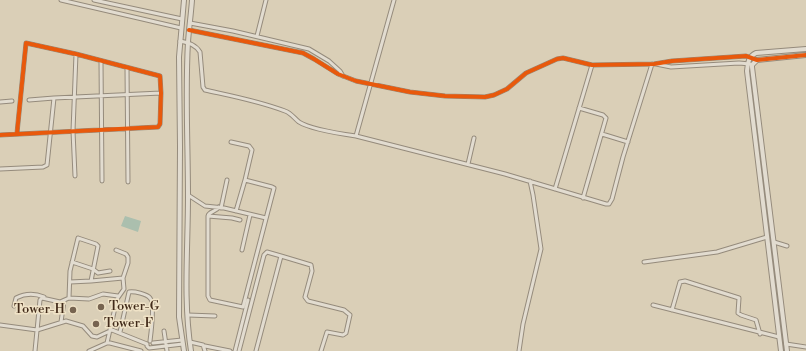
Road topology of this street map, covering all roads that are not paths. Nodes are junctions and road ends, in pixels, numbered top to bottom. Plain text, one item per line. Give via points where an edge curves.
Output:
1 (61, 0) edge
2 (94, 0) edge
3 (184, 0) edge
4 (192, 0) edge
5 (266, 0) edge
6 (394, 0) edge
7 (182, 19) junction
8 (190, 23) junction
9 (181, 28) junction
10 (189, 30) junction
11 (257, 36) junction
12 (180, 41) junction
13 (188, 43) junction
14 (806, 49) edge
15 (76, 54) junction
16 (806, 55) edge
17 (750, 57) junction
18 (726, 58) junction
19 (708, 59) junction
20 (101, 60) junction
21 (686, 60) junction
22 (756, 60) junction
23 (653, 64) junction
24 (725, 64) junction
25 (750, 64) junction
26 (592, 65) junction
27 (709, 66) junction
28 (687, 67) junction
29 (127, 68) junction
30 (343, 76) junction
31 (369, 84) junction
32 (161, 93) junction
33 (126, 94) junction
34 (101, 95) junction
35 (73, 97) junction
36 (54, 98) junction
37 (29, 100) dead end
38 (12, 101) dead end
39 (0, 102) edge
40 (579, 108) junction
41 (127, 128) junction
42 (100, 130) junction
43 (73, 131) junction
44 (52, 132) junction
45 (17, 133) junction
46 (602, 134) junction
47 (0, 135) edge
48 (356, 136) junction
49 (474, 138) dead end
50 (231, 142) dead end
51 (628, 142) junction
52 (468, 164) junction
53 (0, 169) edge
54 (75, 176) dead end
55 (227, 180) dead end
56 (245, 180) junction
57 (102, 181) dead end
58 (530, 181) junction
59 (128, 182) dead end
60 (555, 189) junction
61 (188, 195) junction
62 (583, 198) junction
63 (220, 208) junction
64 (236, 211) junction
65 (250, 215) junction
66 (208, 216) junction
67 (266, 218) junction
68 (240, 220) dead end
69 (767, 237) junction
70 (774, 242) junction
71 (787, 246) dead end
72 (116, 250) dead end
73 (242, 250) dead end
74 (281, 256) junction
75 (72, 262) junction
76 (644, 262) dead end
77 (93, 269) junction
78 (110, 271) dead end
79 (123, 278) junction
80 (70, 282) junction
81 (91, 282) junction
82 (122, 292) junction
83 (129, 292) junction
84 (118, 296) junction
85 (44, 298) junction
86 (70, 298) junction
87 (248, 300) dead end
88 (64, 301) junction
89 (653, 305) dead end
90 (14, 306) dead end
91 (672, 310) junction
92 (188, 315) junction
93 (215, 316) dead end
94 (61, 322) junction
95 (0, 325) edge
96 (37, 330) junction
97 (110, 330) junction
98 (164, 331) dead end
99 (120, 332) junction
100 (760, 334) junction
101 (779, 338) junction
102 (143, 342) junction
103 (182, 342) junction
104 (190, 342) junction
105 (107, 343) junction
106 (150, 344) junction
107 (166, 344) junction
108 (786, 344) junction
109 (205, 346) junction
110 (806, 347) edge
111 (35, 351) edge
112 (89, 351) edge
113 (139, 351) edge
114 (167, 351) edge
115 (184, 351) edge
116 (191, 351) edge
117 (205, 351) edge
118 (230, 351) edge
119 (235, 351) edge
120 (240, 351) edge
121 (256, 351) edge
122 (321, 351) edge
123 (519, 351) edge
124 (780, 351) edge
125 (787, 351) edge

1 - 9 street
2 - 7 street
3 - 7 street
4 - 8 street
5 - 11 street
6 - 31 street
7 - 9 street
8 - 10 street
8 - 11 street
9 - 12 street
10 - 13 street
10 - 30 street via 303,53
11 - 30 street via 309,49 328,61
12 - 13 street
12 - 103 street via 179,317
13 - 48 street via 200,52 205,90 249,99 287,111 304,124
13 - 61 street
14 - 17 street via 756,53
15 - 20 street
15 - 35 street
15 - 45 street via 26,43
16 - 22 street
17 - 18 street
17 - 22 street
17 - 25 street
18 - 19 street
18 - 24 street
19 - 21 street
19 - 27 street
20 - 29 street
20 - 34 street
21 - 23 street
21 - 28 street
22 - 25 street
23 - 26 street
23 - 28 street via 671,68
23 - 51 street
24 - 25 street
24 - 27 street
25 - 69 street via 747,71
25 - 70 street
26 - 31 street via 570,58 557,59 526,73 507,89 485,97 445,96
26 - 40 street
27 - 28 street
29 - 32 street via 159,75
29 - 33 street
30 - 31 street
31 - 48 street
32 - 33 street
32 - 41 street via 159,126
33 - 34 street
33 - 41 street
34 - 35 street
34 - 42 street
35 - 36 street
35 - 43 street
36 - 37 street
36 - 44 street
38 - 39 street
40 - 46 street via 605,116
40 - 60 street
41 - 42 street
41 - 59 street
42 - 43 street
42 - 57 street
43 - 44 street
43 - 54 street
44 - 45 street
44 - 53 street via 48,165
45 - 47 street
46 - 51 street
46 - 62 street
48 - 52 street
49 - 52 street
50 - 56 street via 249,146 252,150
51 - 62 street via 609,204
52 - 58 street
55 - 63 street
56 - 64 street
56 - 67 street via 274,188
58 - 60 street
58 - 123 street via 541,250
60 - 62 street
61 - 63 street via 205,206
61 - 92 street
63 - 64 street
63 - 66 street
64 - 65 street
65 - 67 street
65 - 73 street
66 - 67 street via 208,298 241,307 244,306
66 - 68 street
69 - 76 street via 717,252
69 - 101 street
70 - 71 street
70 - 108 street
72 - 79 street via 128,255
74 - 120 street via 267,252 264,255
74 - 121 street
74 - 122 street via 311,265 312,271 305,297 308,301 344,310 350,315 345,335 327,332
75 - 77 street
75 - 77 street via 78,238 98,246
75 - 80 street
77 - 78 street via 100,273
77 - 81 street
79 - 81 street
79 - 82 street
80 - 81 street
80 - 86 street
82 - 83 street
82 - 84 street
83 - 99 street
83 - 106 street via 148,296 151,300
84 - 86 street via 103,294 89,298
84 - 97 street
85 - 88 street
85 - 90 street via 37,294 25,295 16,298
85 - 96 street via 40,300
86 - 88 street
87 - 119 street
88 - 94 street
89 - 91 street
91 - 100 street
91 - 100 street via 680,282 685,281 737,296 740,300 738,313 756,320
92 - 93 street
92 - 104 street
94 - 96 street
94 - 97 street via 83,326 92,336 97,337
95 - 96 street
96 - 111 street
97 - 99 street
97 - 105 street
98 - 107 street
99 - 102 street
100 - 101 street
101 - 124 street
102 - 106 street
102 - 113 street
103 - 107 street
103 - 115 street
104 - 109 street
104 - 116 street
105 - 112 street
105 - 113 street
106 - 107 street
107 - 114 street
108 - 110 street
108 - 125 street
109 - 117 street
109 - 118 street

